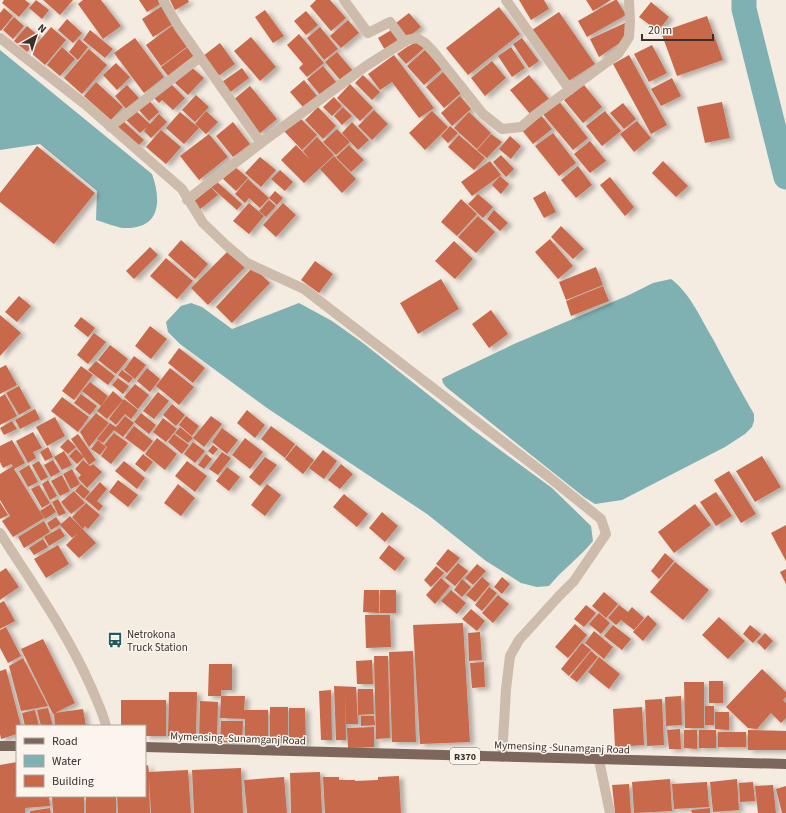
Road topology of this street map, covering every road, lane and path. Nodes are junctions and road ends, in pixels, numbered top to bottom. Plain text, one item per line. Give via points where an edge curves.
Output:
1 (163, 0) edge
2 (344, 0) edge
3 (506, 0) edge
4 (628, 0) edge
5 (0, 38) edge
6 (405, 42) junction
7 (200, 57) junction
8 (570, 90) junction
9 (110, 127) junction
10 (261, 143) junction
11 (187, 200) junction
12 (0, 533) edge
13 (106, 725) edge
14 (0, 746) edge
15 (16, 746) edge
16 (146, 747) edge
17 (502, 757) junction
18 (599, 760) junction
19 (786, 764) edge
20 (610, 813) edge

1 - 7 street
2 - 6 street via 368,33 390,22
3 - 8 street
4 - 8 street via 629,38 622,49
5 - 9 street via 86,105
6 - 8 street via 417,38 425,43 483,114 502,129 521,127
6 - 10 street via 366,66
7 - 9 street
7 - 10 street
9 - 11 street via 182,189
10 - 11 street
11 - 17 street via 203,223 247,262 304,289 601,519 606,534 588,563 519,640 510,656
12 - 13 street via 44,601 84,672
14 - 15 main road
16 - 17 main road, Mymensing -Sunamganj Road / R370
17 - 18 main road, Mymensing -Sunamganj Road / R370
18 - 19 main road, Mymensing -Sunamganj Road / R370
18 - 20 street

